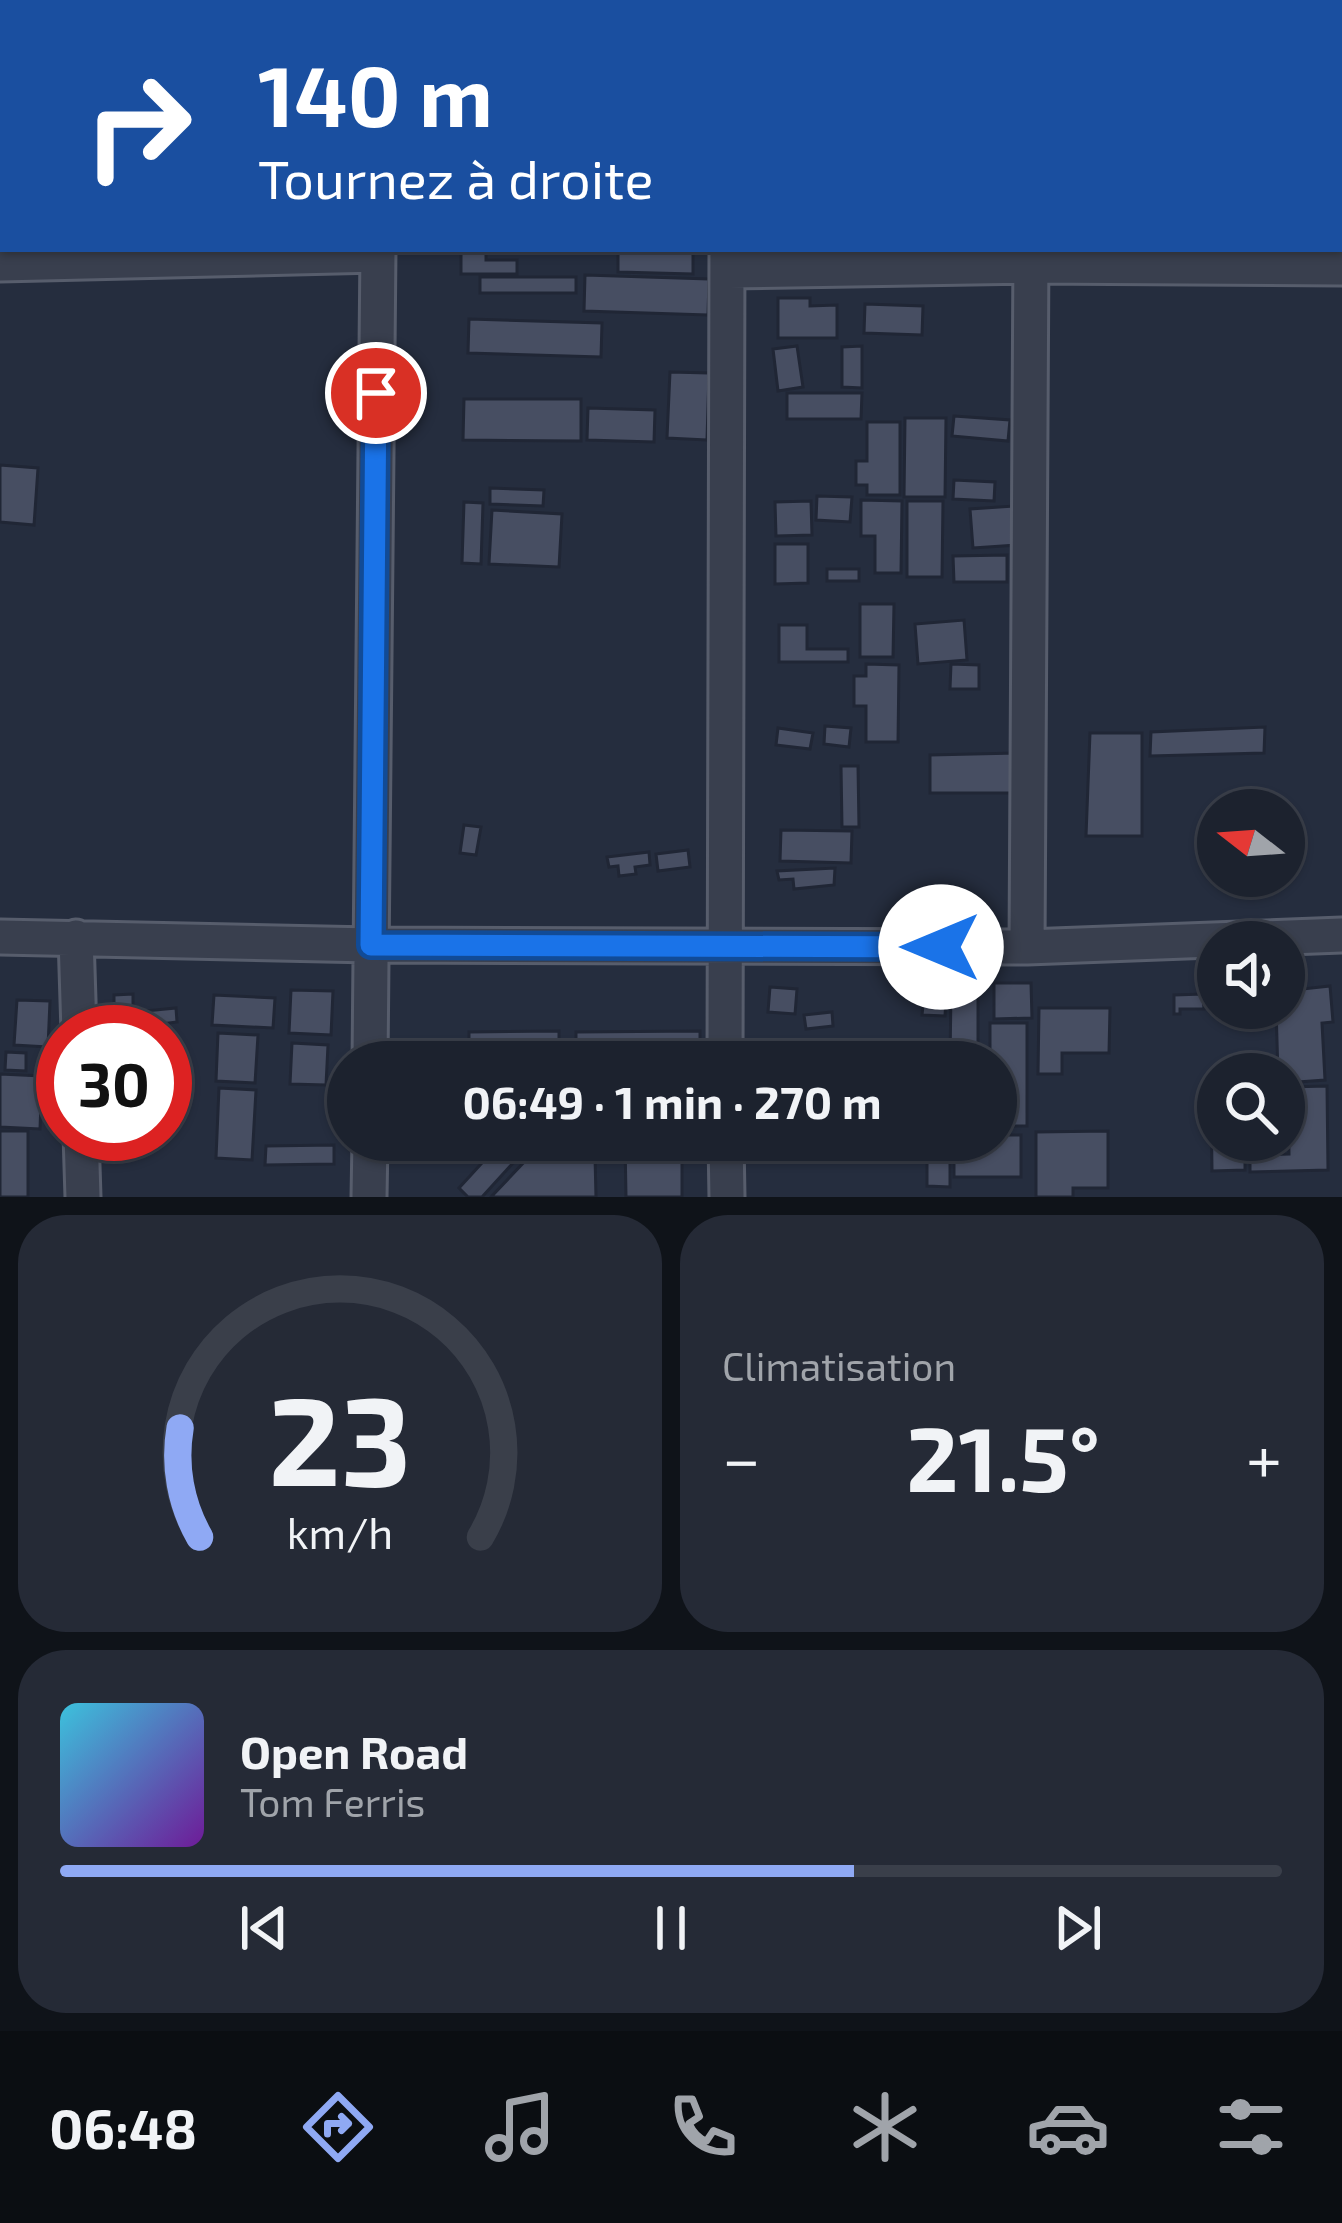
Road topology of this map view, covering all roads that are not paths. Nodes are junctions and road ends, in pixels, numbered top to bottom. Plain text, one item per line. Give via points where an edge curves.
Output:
1 (378, 252) edge
2 (1031, 257) edge
3 (728, 260) edge
4 (0, 264) edge
5 (1342, 268) edge
6 (1342, 935) edge
7 (0, 937) edge
8 (76, 937) junction
9 (371, 945) junction
10 (724, 946) junction
11 (1027, 947) junction
12 (78, 1005) edge
13 (370, 1041) edge
14 (725, 1041) edge
15 (82, 1161) edge
16 (370, 1161) edge
17 (726, 1161) edge
18 (83, 1197) edge
19 (369, 1197) edge
20 (727, 1197) edge

1 - 4 street
1 - 9 street
2 - 3 street
2 - 5 street
2 - 11 street
3 - 10 street
6 - 11 street
7 - 8 street
8 - 9 street
8 - 12 street
9 - 10 street
9 - 13 street
10 - 11 street
10 - 14 street
15 - 18 street
16 - 19 street
17 - 20 street

